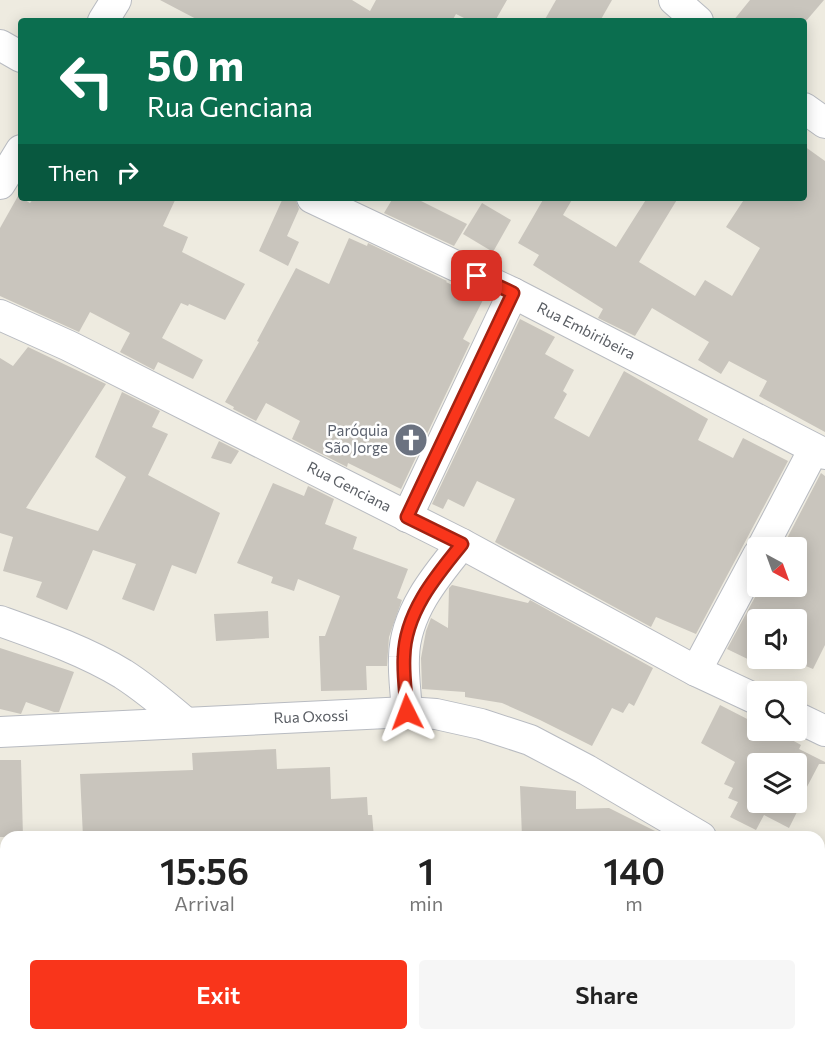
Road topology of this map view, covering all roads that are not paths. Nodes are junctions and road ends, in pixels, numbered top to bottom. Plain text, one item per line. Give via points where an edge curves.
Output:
1 (116, 0) edge
2 (674, 0) edge
3 (105, 18) edge
4 (695, 18) edge
5 (0, 45) edge
6 (18, 55) edge
7 (807, 110) edge
8 (825, 123) edge
9 (13, 151) edge
10 (0, 184) edge
11 (318, 201) edge
12 (513, 293) junction
13 (0, 315) edge
14 (820, 451) edge
15 (407, 517) junction
16 (769, 537) edge
17 (462, 544) junction
18 (747, 576) edge
19 (0, 621) edge
20 (696, 671) junction
21 (747, 695) edge
22 (407, 712) junction
23 (185, 722) junction
24 (807, 722) edge
25 (825, 730) edge
26 (0, 732) edge
27 (691, 831) edge

1 - 3 street
2 - 4 street
5 - 6 street
7 - 8 street
9 - 10 street
11 - 12 street, Rua Embiribeira
12 - 14 street, Rua Embiribeira
12 - 15 street
13 - 15 street, Rua Genciana
14 - 16 street
15 - 17 street, Rua Genciana
17 - 20 street, Rua Genciana
17 - 22 street via 428,589 406,635
18 - 20 street
19 - 23 street via 55,641 122,674
20 - 21 street, Rua Genciana
22 - 23 street, Rua Oxossi
22 - 27 street, Rua Oxossi via 481,724 530,740
23 - 26 street, Rua Oxossi
24 - 25 street

